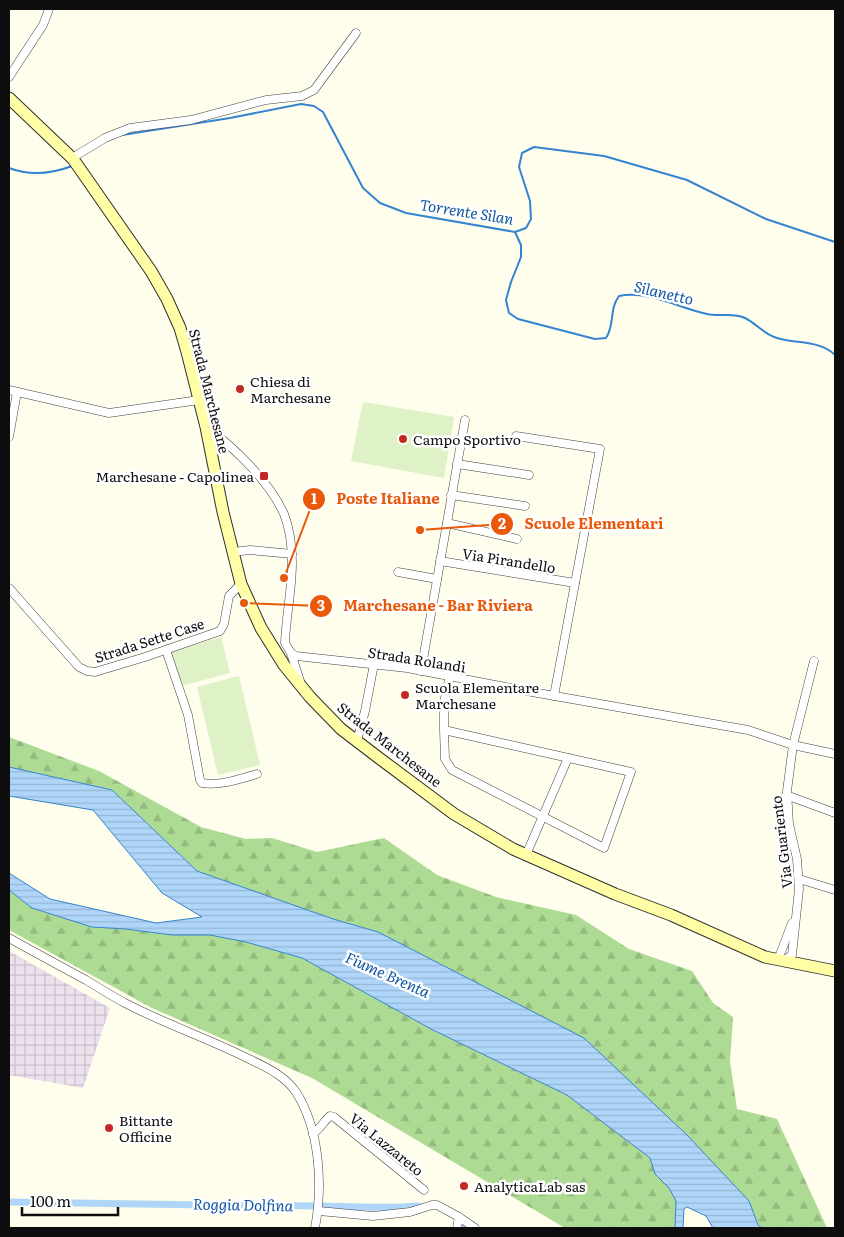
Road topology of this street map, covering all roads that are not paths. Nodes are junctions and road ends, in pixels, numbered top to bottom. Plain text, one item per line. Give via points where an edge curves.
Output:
1 (49, 9) edge
2 (356, 33) dead end
3 (9, 77) edge
4 (9, 98) edge
5 (74, 159) junction
6 (13, 391) edge
7 (198, 400) junction
8 (465, 420) dead end
9 (206, 427) junction
10 (516, 436) dead end
11 (9, 437) edge
12 (457, 464) junction
13 (529, 475) dead end
14 (452, 495) junction
15 (525, 506) dead end
16 (446, 523) junction
17 (517, 539) dead end
18 (234, 552) junction
19 (292, 554) junction
20 (440, 561) junction
21 (398, 572) dead end
22 (437, 579) junction
23 (575, 583) junction
24 (241, 584) junction
25 (9, 588) edge
26 (166, 650) junction
27 (291, 653) junction
28 (814, 661) dead end
29 (374, 664) junction
30 (420, 671) junction
31 (450, 676) junction
32 (302, 687) junction
33 (554, 696) junction
34 (444, 730) junction
35 (357, 741) junction
36 (794, 745) junction
37 (835, 754) edge
38 (568, 758) junction
39 (257, 774) dead end
40 (786, 795) junction
41 (835, 813) edge
42 (543, 818) junction
43 (526, 855) junction
44 (798, 879) junction
45 (835, 890) edge
46 (798, 907) junction
47 (9, 938) edge
48 (793, 943) junction
49 (781, 961) junction
50 (808, 966) junction
51 (835, 971) edge
52 (313, 1134) junction
53 (424, 1190) dead end
54 (319, 1206) junction
55 (459, 1217) junction
56 (315, 1228) edge
57 (457, 1228) edge
58 (475, 1228) edge

1 - 3 street via 43,25
2 - 5 street via 314,90 302,96 266,100 191,120 130,128 105,138
4 - 5 main road, Strada Marchesane
5 - 7 main road, Strada Marchesane via 167,299 180,328
6 - 7 street via 109,413
6 - 11 street
7 - 9 main road, Strada Marchesane
8 - 12 street
9 - 18 main road, Strada Marchesane
9 - 19 street via 238,454 275,496 285,516
10 - 23 street via 600,449
12 - 13 street
12 - 14 street
14 - 15 street
14 - 16 street
16 - 17 street
16 - 20 street
18 - 19 street via 250,550
18 - 24 main road, Strada Marchesane
19 - 27 street via 285,643
20 - 22 street
20 - 23 street, Via Pirandello
21 - 22 street
22 - 30 street
23 - 33 street
24 - 26 street, Strada Sette Case via 229,596 220,631
24 - 32 main road, Strada Marchesane via 261,628
25 - 26 street, Strada Sette Case via 79,668 86,671 95,672
26 - 39 street via 188,715 202,783 231,781
27 - 29 street, Strada Rolandi
27 - 32 street
28 - 36 street
29 - 30 street, Strada Rolandi
29 - 35 street
30 - 31 street, Strada Rolandi
31 - 33 street, Strada Rolandi
31 - 34 street via 444,702
32 - 35 main road, Strada Marchesane via 341,729
33 - 36 street, Strada Rolandi via 748,730
34 - 38 street
34 - 42 street via 445,759 452,770
35 - 43 main road, Strada Marchesane via 454,814
36 - 37 street, Strada Rolandi
36 - 40 street, Via Guariento
38 - 42 street
38 - 42 street via 631,772 604,848
40 - 41 street
40 - 44 street, Via Guariento
42 - 43 street
43 - 49 main road, Strada Marchesane
44 - 45 street
44 - 46 street, Via Guariento
46 - 48 street, Via Guariento
46 - 49 street, Via Guariento
47 - 52 street via 125,1003 231,1050 284,1079 304,1108
48 - 49 street, Via Guariento via 792,955
48 - 50 street
49 - 50 main road, Strada Marchesane
50 - 51 main road, Strada Marchesane
52 - 53 street, Via Lazzareto via 330,1116 334,1117
52 - 54 street via 319,1167
54 - 55 street via 373,1216 437,1205
54 - 56 street
55 - 57 street
55 - 58 street

